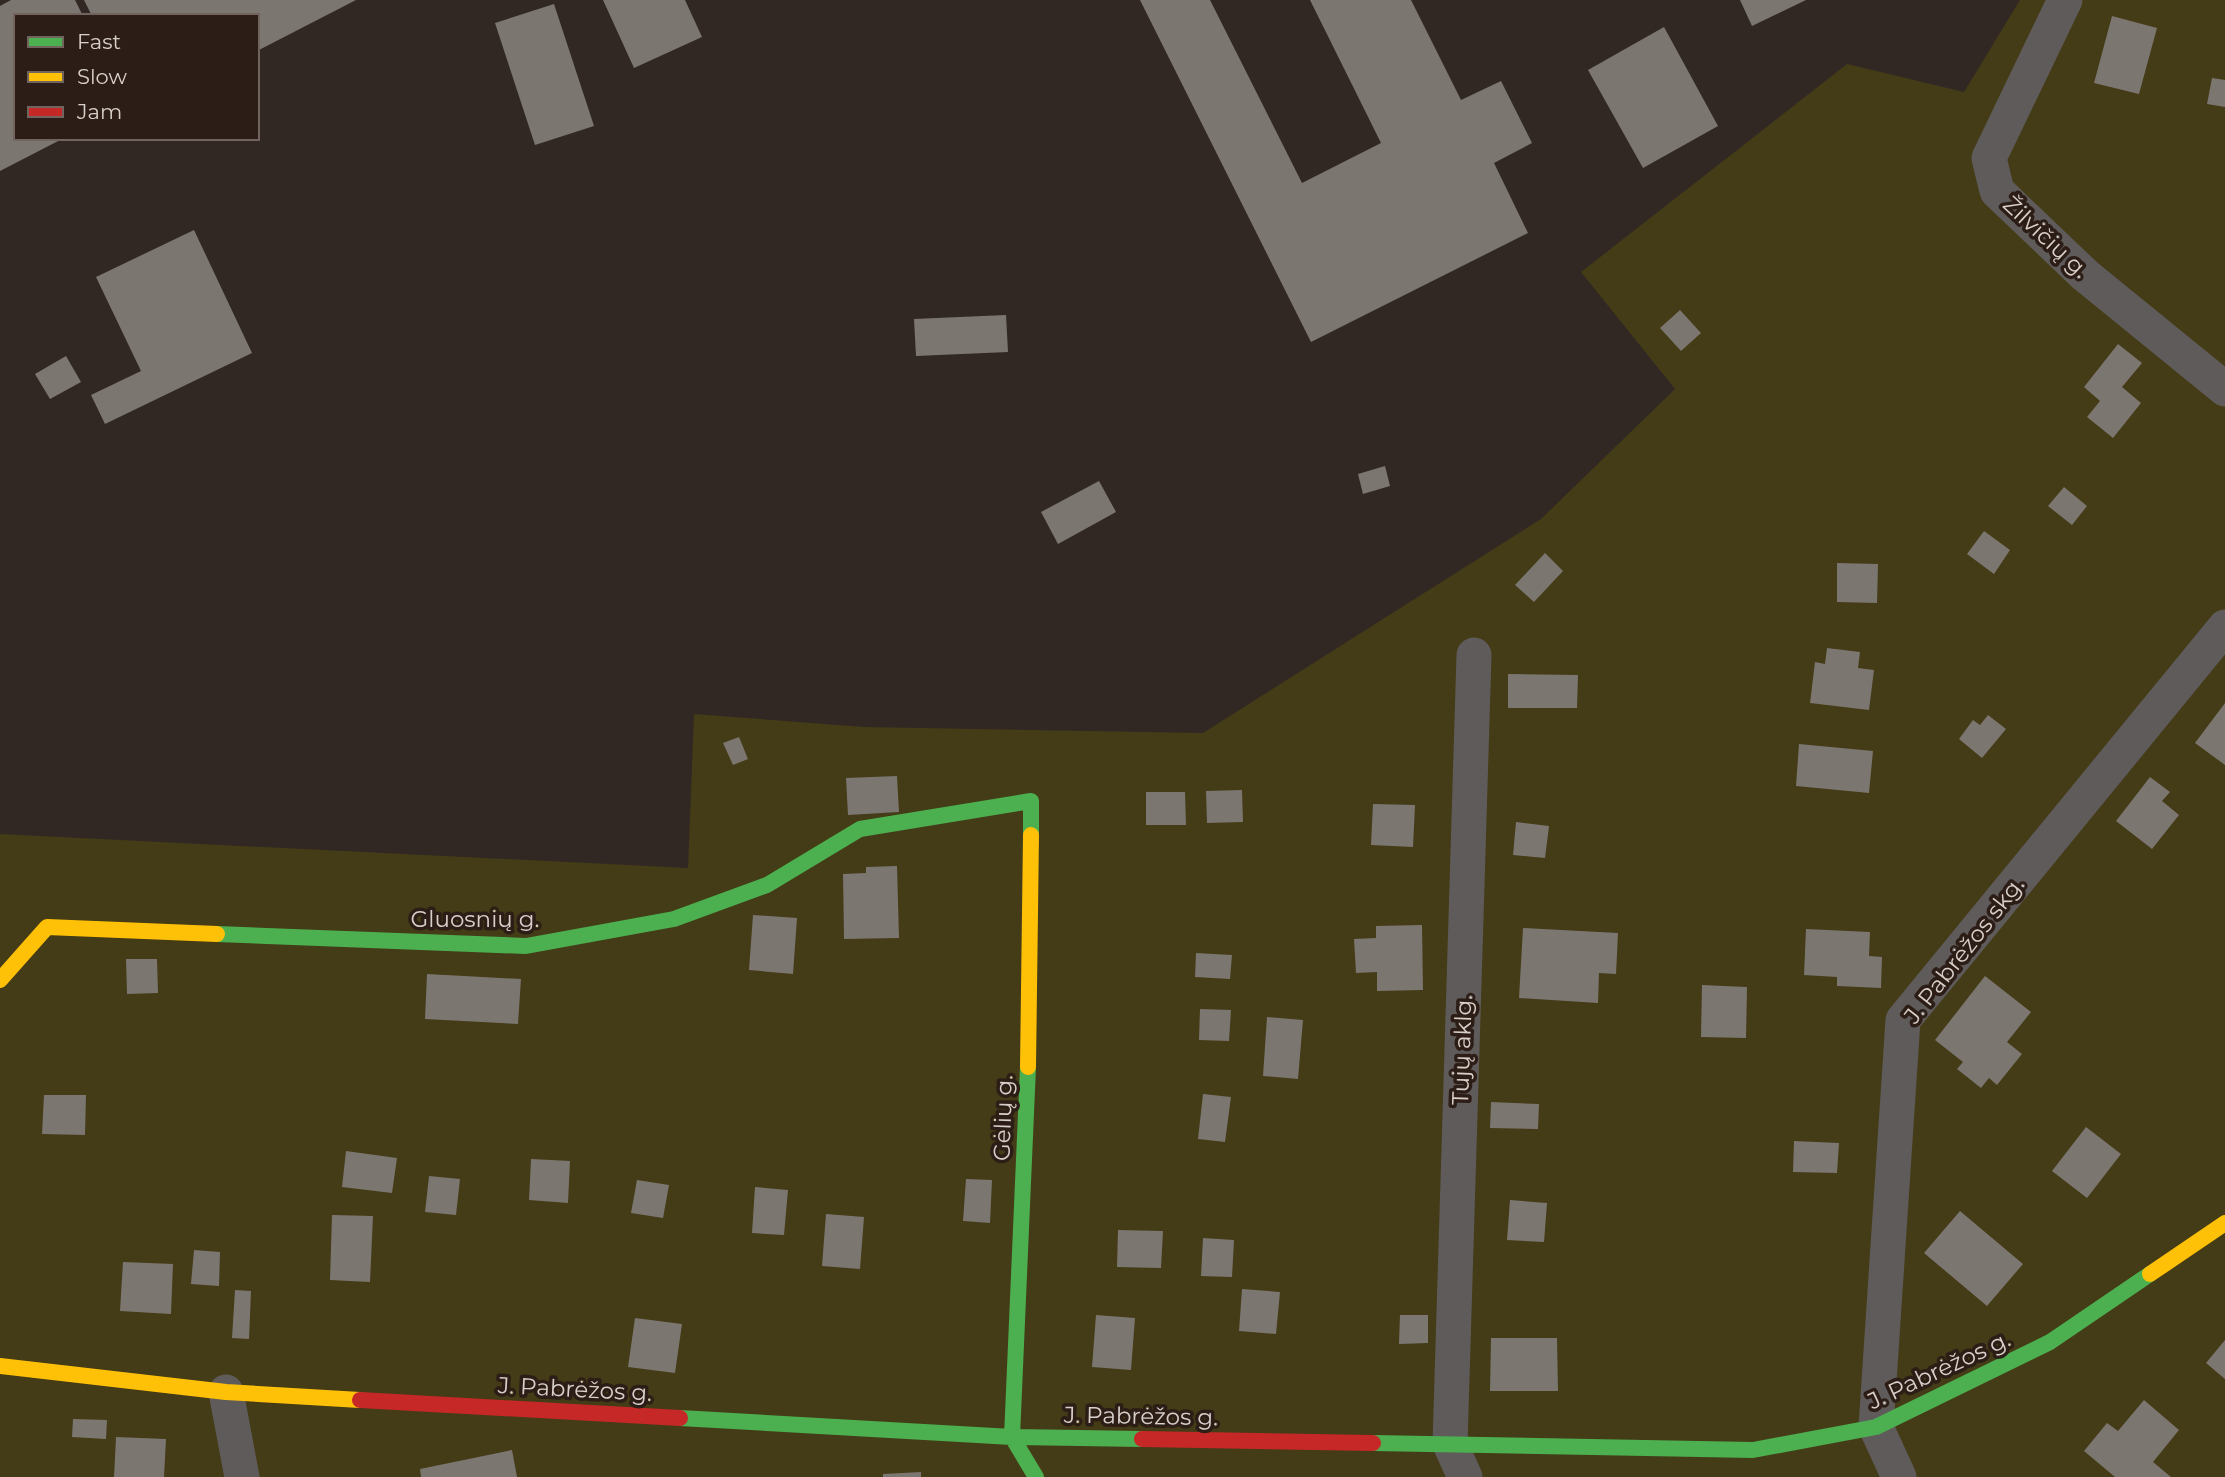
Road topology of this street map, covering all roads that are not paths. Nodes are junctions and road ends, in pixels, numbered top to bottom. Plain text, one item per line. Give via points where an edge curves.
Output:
1 (2065, 0) edge
2 (2225, 389) edge
3 (2225, 627) edge
4 (1474, 655) dead end
5 (1031, 801) joint
6 (0, 980) edge
7 (2222, 1231) edge
8 (0, 1366) edge
9 (226, 1392) junction
10 (1877, 1427) junction
11 (1012, 1437) junction
12 (1450, 1444) junction
13 (242, 1477) edge
14 (1036, 1477) edge
15 (1465, 1477) edge
16 (1899, 1477) edge

1 - 2 street, Žilvičių g. via 1989,158 1997,191 2085,275
3 - 10 street, J. Pabrėžos skg. via 1903,1020
4 - 12 street, Tujų aklg.
5 - 6 street, Gluosnių g. via 860,830 766,885 674,919 526,946 47,928
5 - 11 street, Gėlių g. via 1027,1135
7 - 10 street, J. Pabrėžos g. via 2050,1342
8 - 9 street, J. Pabrėžos g.
9 - 11 street, J. Pabrėžos g.
9 - 13 street
10 - 12 street, J. Pabrėžos g. via 1753,1450
10 - 16 street
11 - 12 street, J. Pabrėžos g.
11 - 14 street
12 - 15 street

